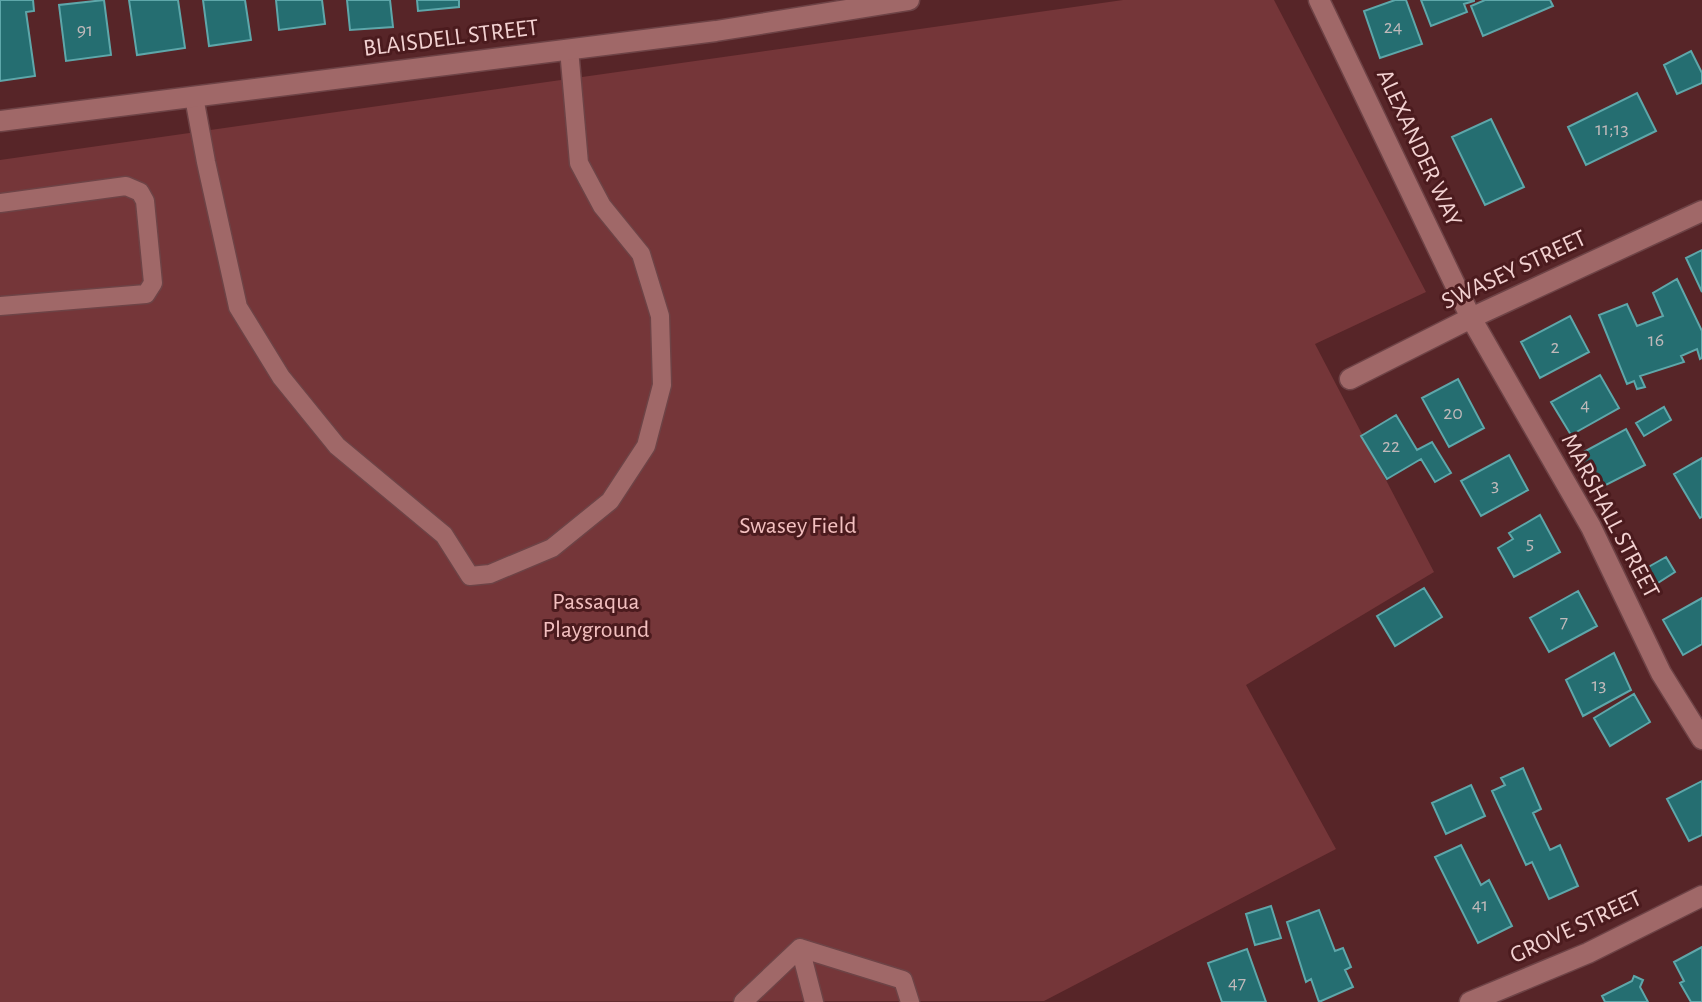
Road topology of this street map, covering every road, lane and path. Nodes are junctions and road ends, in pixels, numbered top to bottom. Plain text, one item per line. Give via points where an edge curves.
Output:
1 (909, 0) edge
2 (1319, 0) edge
3 (569, 49) junction
4 (194, 97) junction
5 (0, 121) edge
6 (0, 203) edge
7 (1702, 211) edge
8 (0, 306) edge
9 (1471, 318) junction
10 (1350, 379) dead end
11 (1702, 739) edge
12 (1702, 896) edge
13 (800, 948) junction
14 (743, 1002) edge
15 (814, 1002) edge
16 (910, 1002) edge
17 (1470, 1002) edge

1 - 3 street, BLAISDELL STREET
2 - 9 street, ALEXANDER WAY
3 - 4 street, BLAISDELL STREET
3 - 4 lane via 579,163 602,206 641,254 660,316 662,385 646,446 610,501 552,548 490,574 470,576 444,535 337,446 274,366 238,307
4 - 5 street, BLAISDELL STREET
6 - 8 lane via 126,186 140,192 153,283 146,294
7 - 9 street, SWASEY STREET
9 - 10 street, SWASEY STREET
9 - 11 street, MARSHALL STREET via 1591,527 1661,673
12 - 17 street, GROVE STREET via 1588,953
13 - 14 lane
13 - 15 lane
13 - 16 lane via 903,980

